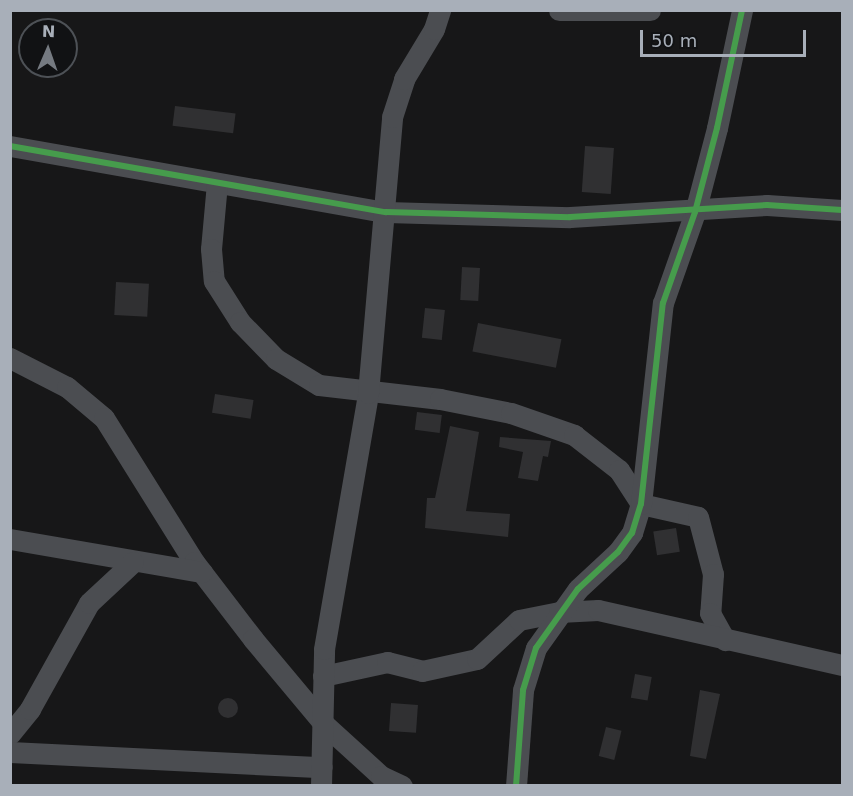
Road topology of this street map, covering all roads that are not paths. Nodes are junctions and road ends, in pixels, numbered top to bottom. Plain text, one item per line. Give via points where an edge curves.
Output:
1 (440, 10) edge
2 (559, 10) edge
3 (650, 10) edge
4 (742, 10) edge
5 (10, 146) edge
6 (218, 183) junction
7 (843, 210) edge
8 (386, 212) junction
9 (695, 212) junction
10 (10, 358) edge
11 (368, 393) junction
12 (641, 504) junction
13 (10, 539) edge
14 (133, 562) junction
15 (202, 572) junction
16 (559, 612) junction
17 (725, 640) junction
18 (843, 665) edge
19 (323, 676) junction
20 (325, 725) junction
21 (10, 734) edge
22 (10, 752) edge
23 (321, 776) edge
24 (402, 786) edge
25 (516, 786) edge

1 - 8 street via 434,28 404,79 392,117
2 - 3 street
4 - 9 street
5 - 6 street
6 - 8 street
6 - 11 street via 211,249 214,281 240,322 276,359 319,385
7 - 9 street via 767,205
8 - 9 street via 570,217
8 - 11 street
9 - 12 street via 663,303
10 - 15 street via 67,387 104,418
11 - 12 street via 440,399 501,411 574,435 619,470
11 - 19 street via 335,574
12 - 16 street via 632,533 618,552
12 - 17 street via 698,517 713,574 710,613
13 - 14 street
14 - 15 street
14 - 21 street via 89,603 30,709
15 - 20 street
16 - 17 street via 627,615
16 - 19 street via 519,620 477,659 422,671 387,663
16 - 25 street via 536,648 523,690
17 - 18 street
19 - 20 street
20 - 23 street
20 - 24 street via 381,776
22 - 23 street

